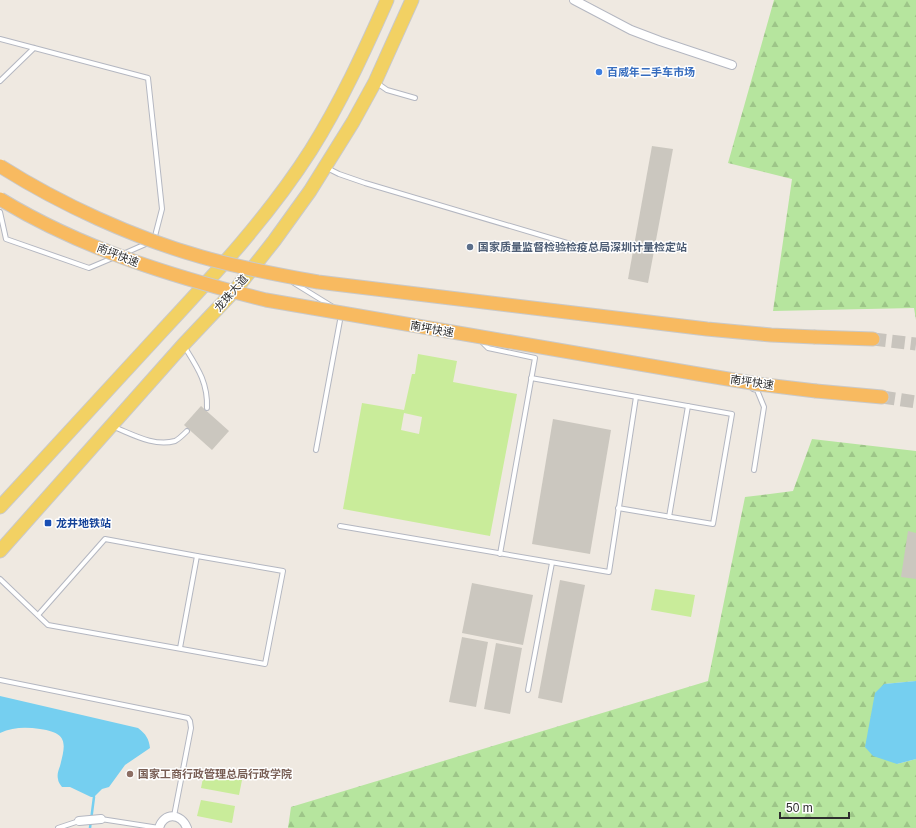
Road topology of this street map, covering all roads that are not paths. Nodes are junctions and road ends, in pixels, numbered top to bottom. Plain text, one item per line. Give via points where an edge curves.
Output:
1 (387, 0) edge
2 (412, 0) edge
3 (574, 0) edge
4 (0, 39) edge
5 (34, 48) junction
6 (732, 65) dead end
7 (0, 81) edge
8 (375, 82) junction
9 (415, 98) dead end
10 (0, 166) edge
11 (325, 167) junction
12 (0, 198) edge
13 (0, 212) edge
14 (584, 248) dead end
15 (272, 269) dead end
16 (341, 310) junction
17 (873, 339) tunnel mouth
18 (480, 340) junction
19 (183, 345) junction
20 (531, 378) junction
21 (703, 380) dead end
22 (749, 388) dead end
23 (636, 397) junction
24 (882, 397) tunnel mouth
25 (688, 406) junction
26 (207, 408) dead end
27 (111, 426) junction
28 (187, 431) dead end
29 (316, 450) dead end
30 (754, 470) dead end
31 (0, 507) edge
32 (618, 508) junction
33 (669, 517) junction
34 (340, 526) dead end
35 (0, 551) edge
36 (500, 554) junction
37 (197, 556) junction
38 (552, 563) junction
39 (0, 579) edge
40 (38, 615) junction
41 (180, 648) junction
42 (0, 680) edge
43 (528, 690) dead end
44 (174, 816) junction
45 (101, 819) joint
46 (79, 821) joint
47 (58, 828) edge
48 (159, 828) edge
49 (187, 828) edge

1 - 31 main road via 358,65 332,114 269,210 211,278
2 - 8 main road, 龙珠大道
3 - 6 street via 631,30
4 - 5 lane
5 - 7 lane
5 - 13 lane via 148,78 162,209 154,240 89,268 6,239
8 - 9 lane via 386,90
8 - 11 main road, 龙珠大道
10 - 17 highway, bridge via 55,198 143,237 201,257 258,271 318,282 700,328 764,335
11 - 14 lane via 365,183
11 - 19 main road, 龙珠大道 via 262,263
12 - 24 highway, 南坪快速, bridge via 90,244 130,261 266,300 758,384
15 - 16 lane
16 - 18 lane
16 - 29 lane
18 - 20 lane via 488,348 535,358
18 - 21 lane
19 - 26 lane via 206,388
19 - 27 main road, 龙珠大道
20 - 23 lane
20 - 36 lane
22 - 30 lane via 757,390 764,407
23 - 25 lane
23 - 32 lane
25 - 33 lane
25 - 33 lane via 732,414 713,524
27 - 28 lane via 148,441 163,442 176,440
27 - 35 main road, 龙珠大道
32 - 33 lane
32 - 38 lane via 608,572
34 - 36 lane
36 - 38 lane
37 - 40 lane via 105,539
37 - 41 lane
37 - 41 lane via 283,571 282,578 266,664
38 - 43 lane
39 - 40 lane
40 - 41 lane via 48,625
42 - 44 lane via 188,718 191,728
44 - 48 street via 164,819
44 - 49 street via 183,820
45 - 46 street
45 - 48 lane
46 - 47 lane

